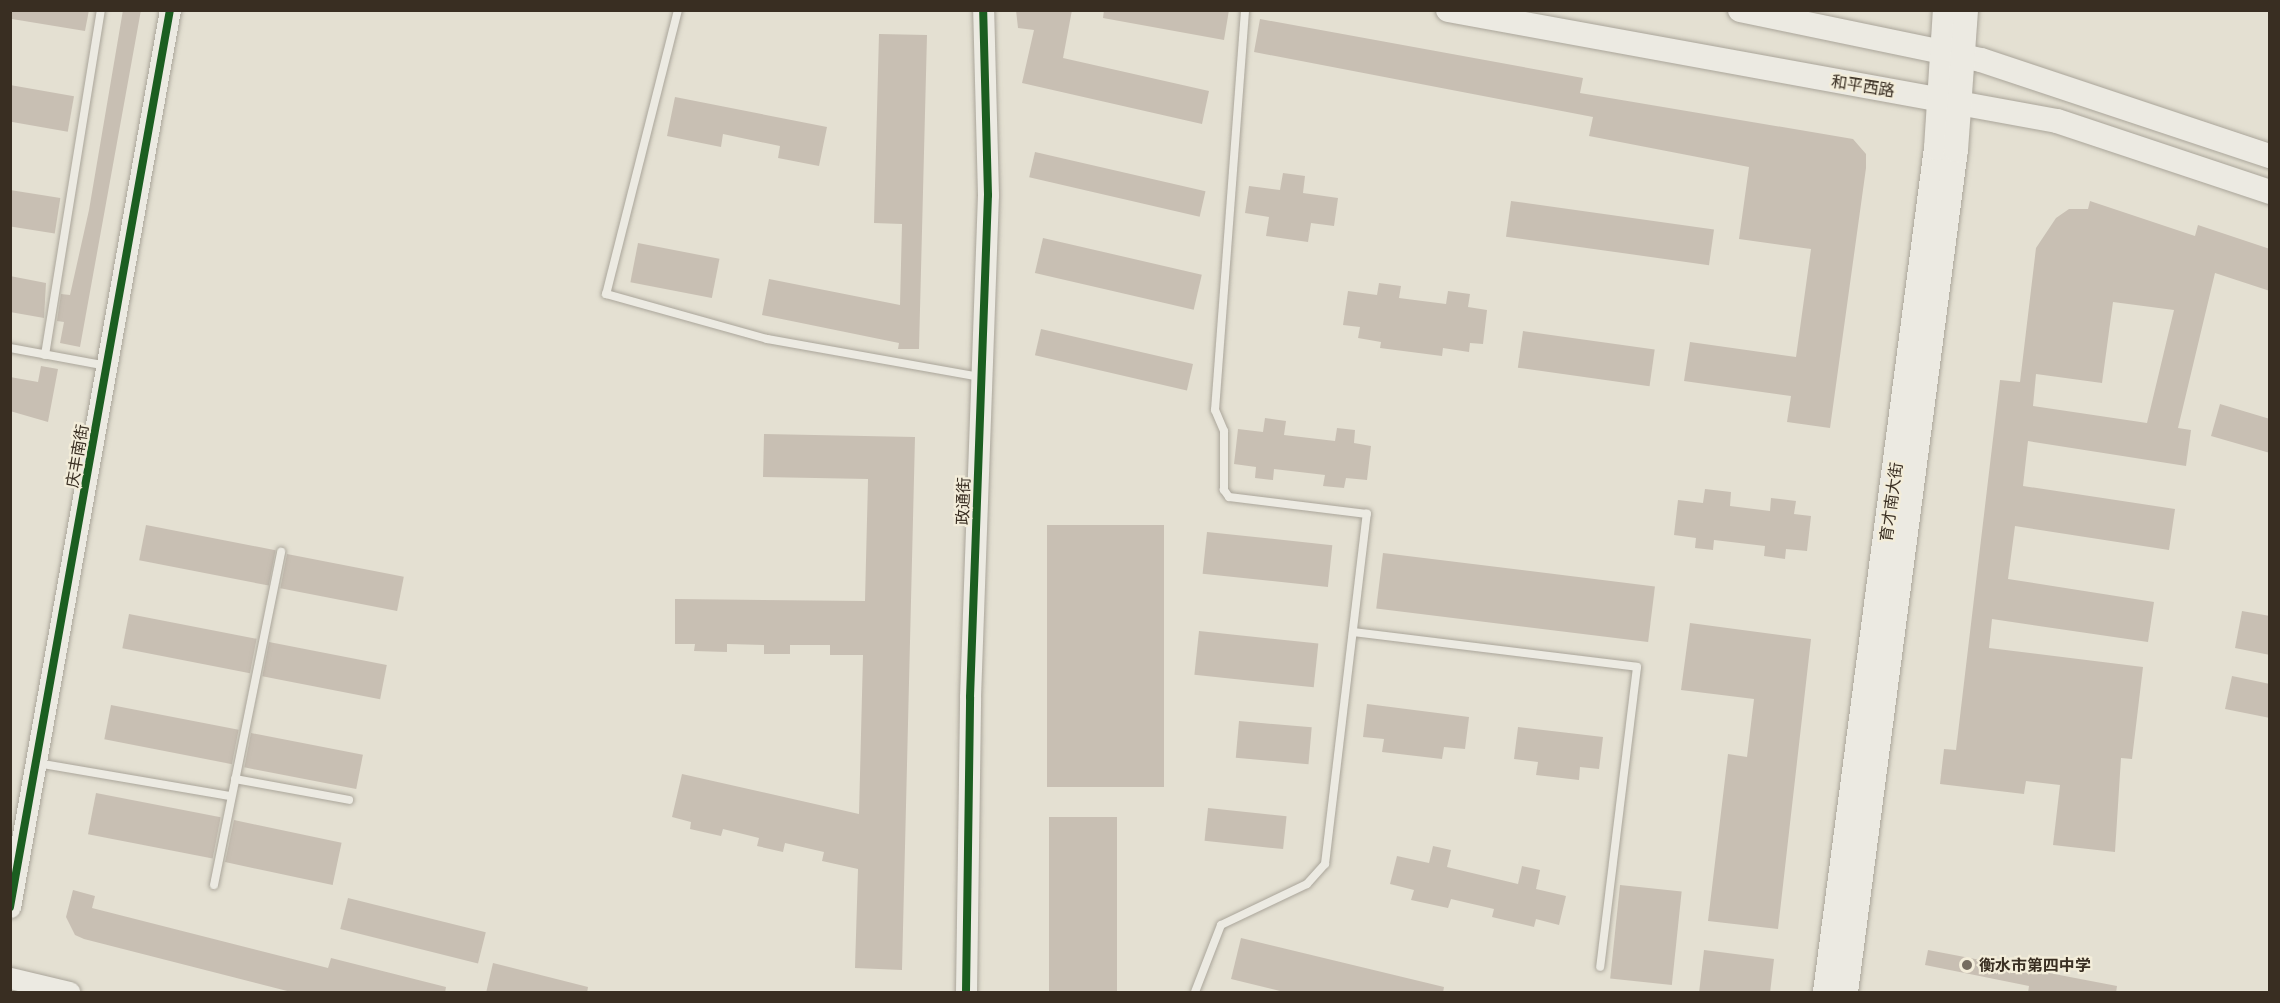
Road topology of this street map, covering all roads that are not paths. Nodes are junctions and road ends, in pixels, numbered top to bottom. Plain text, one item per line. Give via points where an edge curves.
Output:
1 (101, 10) edge
2 (170, 10) edge
3 (678, 10) edge
4 (983, 10) edge
5 (1245, 10) edge
6 (1448, 10) edge
7 (1740, 10) edge
8 (1945, 10) edge
9 (1966, 10) edge
10 (1953, 53) junction
11 (1950, 101) junction
12 (2270, 156) edge
13 (2270, 192) edge
14 (10, 348) edge
15 (45, 355) junction
16 (107, 366) junction
17 (981, 377) junction
18 (280, 552) dead end
19 (1353, 633) junction
20 (36, 763) junction
21 (235, 779) junction
22 (231, 796) junction
23 (349, 801) dead end
24 (214, 885) dead end
25 (10, 907) edge
26 (1600, 967) dead end
27 (10, 978) edge
28 (69, 993) edge
29 (966, 993) edge
30 (1195, 993) edge
31 (1826, 993) edge
32 (1846, 993) edge

1 - 15 lane
2 - 16 street, 庆丰南街
3 - 17 lane via 606,294 768,339
4 - 17 street, 政通街 via 988,195
5 - 19 lane via 1215,410 1224,431 1224,490 1230,497 1367,514
6 - 11 main road, 和平西路
7 - 10 main road
8 - 10 main road, 育才南大街
9 - 10 main road, 育才南大街
10 - 11 main road, 育才南大街
10 - 12 main road
11 - 13 main road, 和平西路 via 2057,121
11 - 31 main road, 育才南大街
11 - 32 main road, 育才南大街
14 - 15 lane
15 - 16 lane
16 - 20 street, 庆丰南街
17 - 29 street, 政通街 via 970,697
18 - 21 lane
19 - 26 lane via 1637,667
19 - 30 lane via 1325,864 1307,885 1221,925
20 - 22 lane
20 - 25 street, 庆丰南街
21 - 22 lane
21 - 23 lane
22 - 24 lane
27 - 28 street

